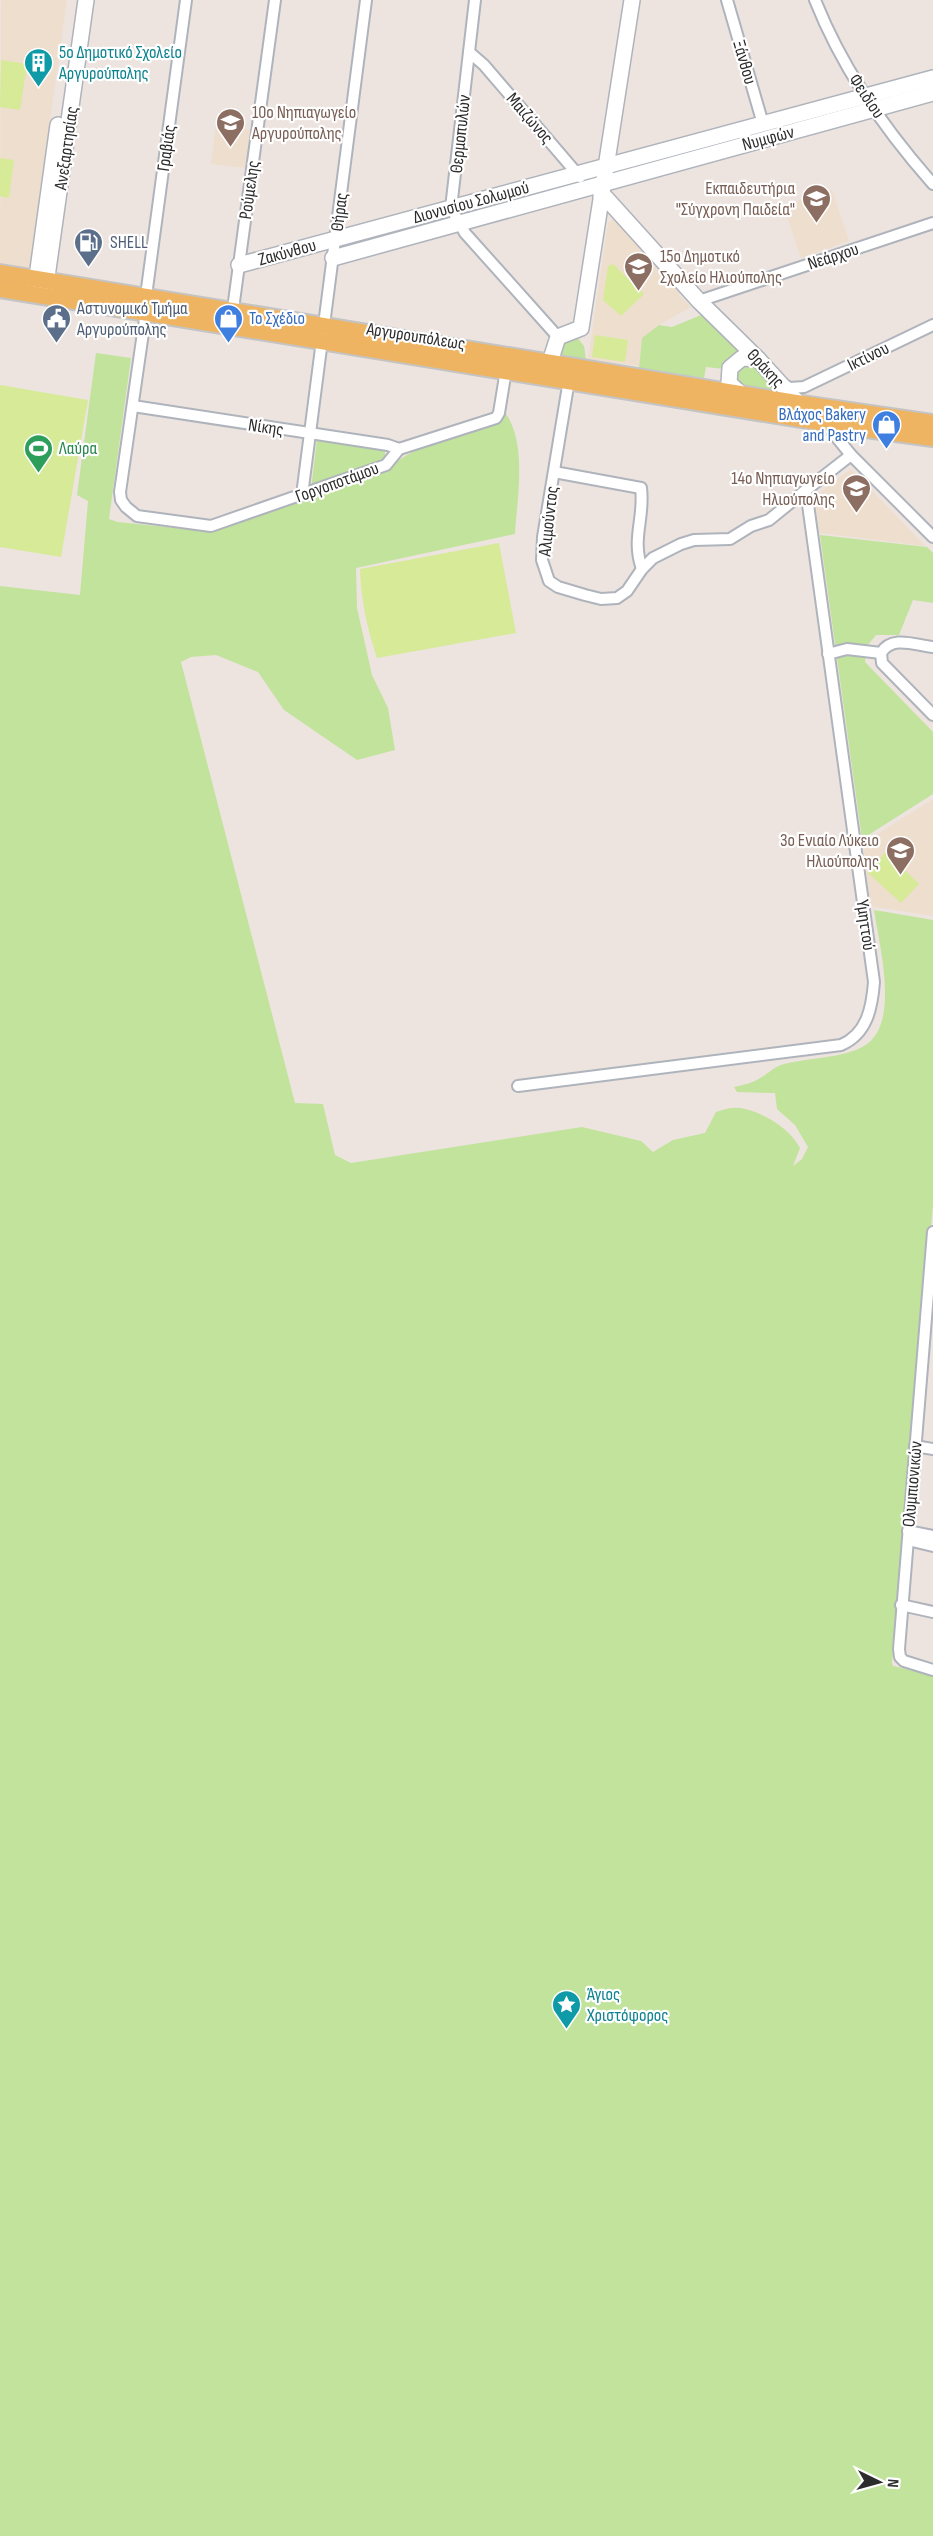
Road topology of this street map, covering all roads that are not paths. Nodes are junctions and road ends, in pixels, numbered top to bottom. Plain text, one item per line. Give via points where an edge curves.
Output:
1 (76, 0) edge
2 (87, 0) edge
3 (186, 0) edge
4 (275, 0) edge
5 (366, 0) edge
6 (475, 0) edge
7 (632, 0) edge
8 (728, 0) edge
9 (815, 0) edge
10 (469, 52) junction
11 (933, 78) edge
12 (933, 93) edge
13 (866, 96) junction
14 (875, 109) junction
15 (763, 124) junction
16 (606, 166) junction
17 (578, 174) junction
18 (933, 184) edge
19 (588, 188) junction
20 (602, 190) junction
21 (452, 208) junction
22 (459, 223) junction
23 (933, 223) edge
24 (335, 239) junction
25 (333, 258) junction
26 (239, 265) junction
27 (0, 273) edge
28 (40, 287) junction
29 (0, 289) edge
30 (699, 301) junction
31 (146, 304) junction
32 (233, 309) junction
33 (933, 325) edge
34 (323, 333) junction
35 (558, 337) junction
36 (758, 359) junction
37 (550, 362) junction
38 (506, 370) junction
39 (569, 380) junction
40 (782, 384) junction
41 (804, 387) junction
42 (740, 393) junction
43 (796, 403) junction
44 (133, 406) junction
45 (779, 415) junction
46 (825, 423) junction
47 (933, 423) edge
48 (309, 434) junction
49 (933, 438) edge
50 (399, 449) junction
51 (851, 455) junction
52 (554, 472) junction
53 (806, 490) junction
54 (302, 495) junction
55 (126, 507) joint
56 (933, 537) edge
57 (642, 569) junction
58 (933, 647) edge
59 (881, 653) junction
60 (828, 654) junction
61 (933, 715) edge
62 (518, 1086) dead end
63 (933, 1232) edge
64 (931, 1272) edge
65 (927, 1359) edge
66 (915, 1446) junction
67 (933, 1449) edge
68 (908, 1536) junction
69 (933, 1536) edge
70 (933, 1546) edge
71 (901, 1605) junction
72 (933, 1612) edge
73 (933, 1670) edge

1 - 28 street, Ανεξαρτησίας
2 - 28 street, Ανεξαρτησίας
3 - 31 street, Γραβιάς
4 - 26 street, Ρούμελης
5 - 24 street, Θήρας
6 - 10 street, Θερμοπυλών
7 - 16 street
8 - 15 street, Ξάνθου
9 - 13 street, Φειδίου via 833,41
10 - 17 street, Μαιζώνος
10 - 21 street, Θερμοπυλών
11 - 13 street, Νυμφών
12 - 14 street, Νυμφών
13 - 14 street, Φειδίου
13 - 15 street, Νυμφών
14 - 18 street, Φειδίου
14 - 20 street, Νυμφών
15 - 16 street, Νυμφών
16 - 17 street, Διονυσίου Σολωμού
16 - 20 street
17 - 19 street, Μαιζώνος
17 - 21 street, Διονυσίου Σολωμού
19 - 20 street, Διονυσίου Σολωμού
19 - 22 street, Διονυσίου Σολωμού
20 - 30 street, Θράκης
20 - 35 street via 581,328
21 - 22 street
21 - 24 street, Διονυσίου Σολωμού
22 - 25 street, Διονυσίου Σολωμού
22 - 35 street
23 - 30 street, Νεάρχου
24 - 25 street, Θήρας
24 - 26 street, Ζακύνθου
25 - 34 street, Θήρας
26 - 32 street, Ρούμελης
27 - 28 main road, Αργυρουπόλεως
28 - 29 main road, Αργυρουπόλεως
28 - 31 main road, Αργυρουπόλεως
30 - 36 street, Θράκης
31 - 32 main road, Αργυρουπόλεως
31 - 34 main road, Αργυρουπόλεως
31 - 44 street, Γραβιάς
32 - 34 main road, Αργυρουπόλεως
33 - 41 street, Ικτίνου
34 - 37 main road, Αργυρουπόλεως
34 - 38 main road, Αργυρουπόλεως
34 - 48 street, Θήρας
35 - 37 street
36 - 40 street, Θράκης
36 - 42 street via 742,358 730,368 729,383
37 - 42 main road, Αργυρουπόλεως
38 - 39 main road, Αργυρουπόλεως
38 - 50 street, Γοργοποτάμου via 496,418
39 - 45 main road, Αργυρουπόλεως
39 - 52 street, Αλιμούντος
40 - 41 street
40 - 43 street, Θράκης
41 - 43 street
42 - 43 main road, Αργυρουπόλεως
43 - 45 street via 791,411
43 - 46 street, Θράκης
43 - 47 main road, Αργυρουπόλεως
44 - 48 street, Νίκης
44 - 55 street, Γραβιάς via 120,492
45 - 46 main road, Αργυρουπόλεως
46 - 49 main road, Αργυρουπόλεως
46 - 51 street, Θράκης
48 - 50 street, Νίκης
48 - 54 street, Θήρας
50 - 54 street, Γοργοποτάμου via 386,465
51 - 53 street
51 - 56 street, Θράκης
52 - 57 street via 641,488 636,547
52 - 57 street, Αλιμούντος via 542,560 549,581 585,595 617,598 627,591
53 - 57 street, Αλιμούντος via 769,520 730,539 681,544 653,558
53 - 60 street, Υμηττού
54 - 55 street, Γοργοποτάμου via 211,526 137,516
58 - 59 street via 894,642
59 - 60 street via 847,649
59 - 61 street via 882,663
60 - 62 street, Υμηττού via 874,982 868,1018 858,1035 841,1045 782,1054
63 - 64 street, Ολυμπιονικών
64 - 65 street, Ολυμπιονικών
65 - 66 street, Ολυμπιονικών
66 - 67 street
66 - 68 street, Ολυμπιονικών
68 - 69 street
68 - 70 street
68 - 71 street, Ολυμπιονικών
71 - 72 street
71 - 73 street, Ολυμπιονικών via 900,1657

